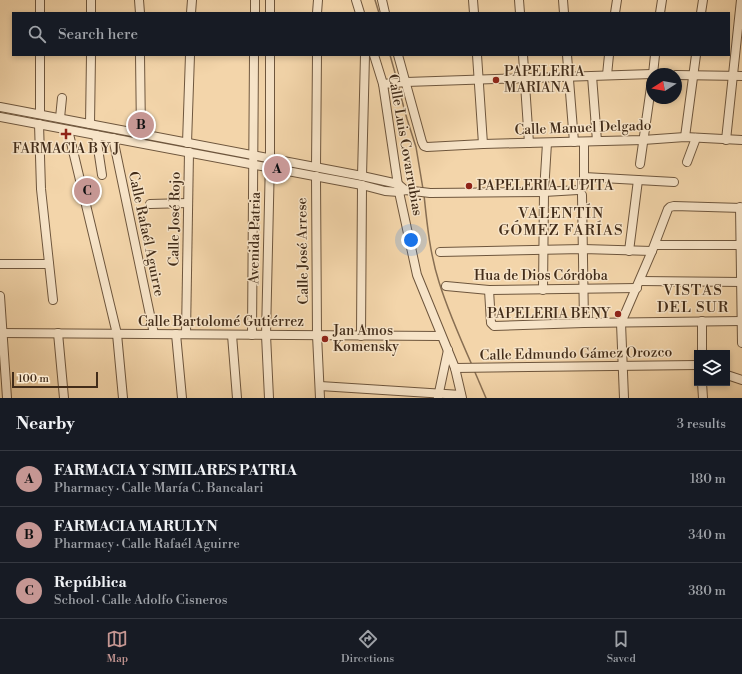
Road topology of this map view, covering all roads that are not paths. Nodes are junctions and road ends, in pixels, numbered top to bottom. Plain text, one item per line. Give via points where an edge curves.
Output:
1 (40, 0) edge
2 (91, 0) edge
3 (139, 0) edge
4 (192, 0) edge
5 (255, 0) edge
6 (270, 0) edge
7 (318, 0) edge
8 (356, 0) edge
9 (382, 0) edge
10 (473, 0) edge
11 (518, 0) edge
12 (563, 0) edge
13 (617, 0) edge
14 (662, 0) edge
15 (703, 0) edge
16 (740, 0) edge
17 (40, 12) edge
18 (91, 12) edge
19 (140, 12) edge
20 (191, 12) edge
21 (254, 12) edge
22 (270, 12) edge
23 (318, 12) edge
24 (360, 12) edge
25 (385, 12) edge
26 (474, 12) edge
27 (520, 12) edge
28 (564, 12) edge
29 (615, 12) edge
30 (660, 12) edge
31 (702, 12) edge
32 (40, 56) edge
33 (91, 56) edge
34 (140, 56) edge
35 (190, 56) edge
36 (254, 56) edge
37 (270, 56) edge
38 (317, 56) edge
39 (365, 56) edge
40 (374, 56) edge
41 (398, 56) edge
42 (477, 56) edge
43 (524, 56) edge
44 (567, 56) edge
45 (610, 56) edge
46 (655, 56) edge
47 (696, 56) edge
48 (653, 68) edge
49 (646, 74) edge
50 (682, 74) edge
51 (607, 75) junction
52 (694, 75) junction
53 (738, 75) edge
54 (569, 76) junction
55 (592, 76) junction
56 (526, 78) junction
57 (479, 80) junction
58 (405, 82) junction
59 (386, 84) junction
60 (62, 98) dead end
61 (648, 104) edge
62 (0, 107) edge
63 (40, 114) junction
64 (0, 116) edge
65 (60, 118) junction
66 (39, 124) junction
67 (90, 124) junction
68 (68, 130) junction
69 (141, 134) junction
70 (96, 135) junction
71 (685, 137) junction
72 (113, 138) junction
73 (696, 138) junction
74 (643, 140) junction
75 (726, 140) junction
76 (742, 140) edge
77 (597, 141) junction
78 (574, 142) junction
79 (584, 142) junction
80 (187, 143) junction
81 (529, 143) junction
82 (547, 143) junction
83 (483, 144) junction
84 (189, 152) junction
85 (254, 156) junction
86 (270, 159) junction
87 (687, 162) dead end
88 (254, 164) junction
89 (640, 164) dead end
90 (270, 167) junction
91 (316, 167) junction
92 (102, 175) dead end
93 (316, 176) junction
94 (362, 176) junction
95 (584, 177) junction
96 (638, 180) junction
97 (674, 182) dead end
98 (362, 185) junction
99 (403, 189) junction
100 (582, 191) junction
101 (544, 192) junction
102 (188, 203) junction
103 (150, 204) dead end
104 (741, 208) edge
105 (741, 245) junction
106 (653, 248) junction
107 (583, 249) junction
108 (544, 250) junction
109 (629, 251) junction
110 (440, 252) dead end
111 (0, 264) edge
112 (49, 264) junction
113 (742, 282) edge
114 (638, 285) junction
115 (446, 286) dead end
116 (583, 289) junction
117 (489, 290) junction
118 (543, 290) junction
119 (0, 296) edge
120 (53, 300) dead end
121 (702, 321) junction
122 (742, 321) edge
123 (584, 323) junction
124 (621, 323) junction
125 (1, 333) edge
126 (58, 334) junction
127 (117, 334) junction
128 (154, 334) junction
129 (176, 334) junction
130 (186, 334) junction
131 (232, 335) junction
132 (252, 335) junction
133 (266, 335) junction
134 (317, 335) junction
135 (361, 336) junction
136 (442, 336) junction
137 (742, 343) edge
138 (448, 350) junction
139 (702, 350) edge
140 (694, 365) edge
141 (623, 366) junction
142 (455, 368) junction
143 (730, 376) edge
144 (742, 380) edge
145 (320, 386) junction
146 (702, 386) edge
147 (439, 396) edge
148 (461, 396) edge
149 (8, 398) edge
150 (64, 398) edge
151 (123, 398) edge
152 (182, 398) edge
153 (238, 398) edge
154 (269, 398) edge
155 (320, 398) edge
156 (624, 398) edge
157 (703, 398) edge

1 - 17 street
2 - 18 street
3 - 19 street
4 - 20 street
5 - 21 street
6 - 22 street
7 - 23 street
8 - 24 street
9 - 25 street
10 - 26 street
11 - 27 street
12 - 28 street
13 - 29 street
14 - 30 street
15 - 31 street
16 - 53 street
32 - 63 street
33 - 67 street
34 - 69 street
35 - 80 street
36 - 85 street, Avenida Patria
37 - 86 street, Avenida Patria
38 - 91 street
39 - 94 street
40 - 59 street, Calle Luis Covarrubias
41 - 58 street
42 - 57 street
43 - 56 street
44 - 54 street
45 - 51 street
46 - 48 street
47 - 52 street
49 - 51 street
50 - 52 street
51 - 55 street
52 - 53 street
52 - 71 street
53 - 75 street
54 - 55 street
54 - 56 street
54 - 78 street
55 - 77 street
56 - 57 street
56 - 81 street
57 - 58 street
57 - 83 street
58 - 59 street
58 - 83 street, Calle Manuel Delgado via 424,146
59 - 99 street, Calle Luis Covarrubias
60 - 65 street
61 - 74 street
62 - 63 street
63 - 65 street
64 - 66 street
65 - 67 street
66 - 68 street
66 - 112 street via 41,189
67 - 69 street
68 - 70 street
68 - 127 street
69 - 80 street
70 - 72 street
70 - 92 street
71 - 73 street, Calle Manuel Delgado
71 - 74 street, Calle Manuel Delgado
72 - 84 street
72 - 128 street, Calle Rafaél Aguirre
73 - 75 street, Calle Manuel Delgado
73 - 87 street
74 - 77 street, Calle Manuel Delgado
74 - 89 street
75 - 76 street, Calle Manuel Delgado
77 - 79 street, Calle Manuel Delgado
78 - 79 street, Calle Manuel Delgado
78 - 82 street, Calle Manuel Delgado
79 - 95 street
80 - 85 street
81 - 82 street, Calle Manuel Delgado
81 - 83 street, Calle Manuel Delgado
82 - 101 street
84 - 88 street
84 - 102 street, Calle José Rojo
85 - 86 street
85 - 88 street, Avenida Patria
86 - 90 street, Avenida Patria
86 - 91 street
88 - 90 street
88 - 132 street, Avenida Patria
90 - 93 street
90 - 133 street, Avenida Patria
91 - 94 street
93 - 98 street
93 - 134 street, Calle José Arrese
94 - 99 street
95 - 96 street
95 - 100 street
96 - 97 street
96 - 109 street
98 - 99 street via 385,191
98 - 135 street
99 - 101 street via 430,192
99 - 136 street, Calle Luis Covarrubias via 417,276
100 - 101 street
100 - 107 street
101 - 108 street
102 - 103 street
102 - 130 street, Calle José Rojo
104 - 105 street
104 - 106 street via 670,207
105 - 106 street
105 - 113 street
106 - 109 street
106 - 114 street
107 - 108 street
107 - 109 street
107 - 116 street
108 - 110 street
108 - 118 street
111 - 112 street
112 - 120 street
113 - 114 street, Hua de Dios Córdoba
113 - 122 street
114 - 116 street, Hua de Dios Córdoba
114 - 124 street
115 - 117 street, Hua de Dios Córdoba
116 - 118 street, Hua de Dios Córdoba
116 - 123 street
117 - 118 street, Hua de Dios Córdoba
117 - 123 street via 492,326
119 - 125 street
121 - 122 street
121 - 124 street
121 - 139 street
122 - 137 street
123 - 124 street
124 - 141 street
125 - 126 street, Calle Bartolomé Gutiérrez
125 - 149 street
126 - 127 street, Calle Bartolomé Gutiérrez
126 - 150 street
127 - 128 street, Calle Bartolomé Gutiérrez
127 - 151 street
128 - 129 street, Calle Bartolomé Gutiérrez
129 - 130 street, Calle Bartolomé Gutiérrez
129 - 152 street
130 - 131 street, Calle Bartolomé Gutiérrez
131 - 132 street, Calle Bartolomé Gutiérrez
131 - 153 street
132 - 133 street, Calle Bartolomé Gutiérrez
133 - 134 street, Calle Bartolomé Gutiérrez
133 - 154 street, Avenida Patria
134 - 135 street, Calle Bartolomé Gutiérrez
134 - 145 street, Calle José Arrese
135 - 136 street, Calle Bartolomé Gutiérrez
136 - 138 street, Calle Luis Covarrubias
138 - 142 street, Calle Luis Covarrubias
138 - 147 street
140 - 141 street, Calle Edmundo Gámez Orozco
141 - 142 street, Calle Edmundo Gámez Orozco
141 - 156 street
142 - 148 street, Calle Luis Covarrubias
143 - 144 street
145 - 147 street
145 - 155 street, Calle José Arrese
146 - 157 street
147 - 148 street

